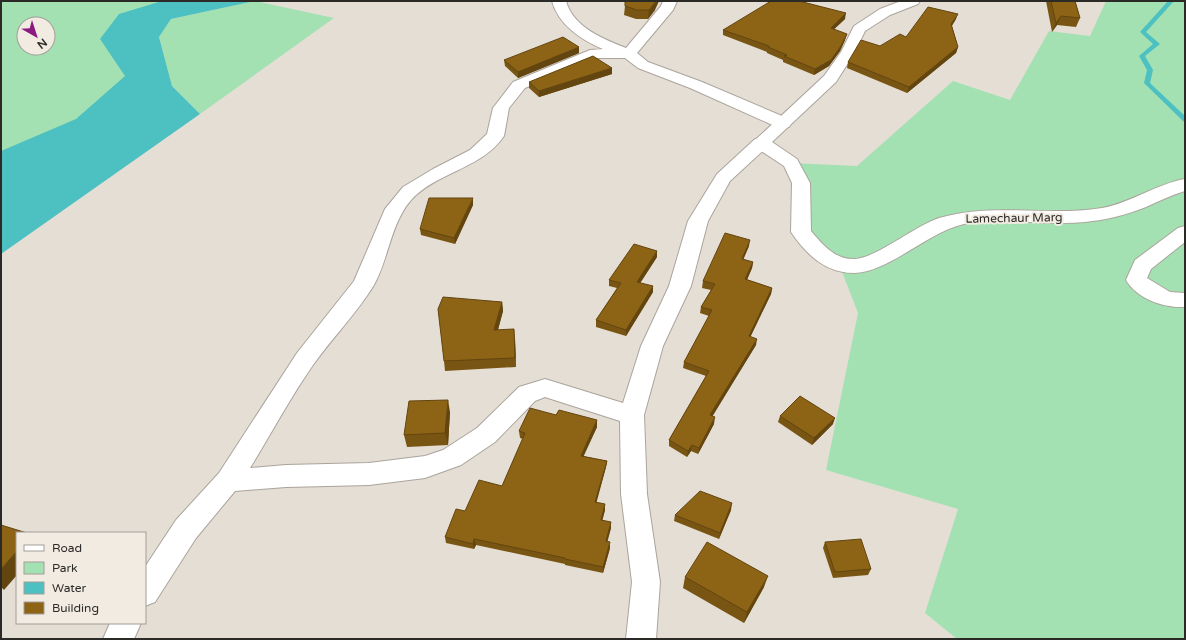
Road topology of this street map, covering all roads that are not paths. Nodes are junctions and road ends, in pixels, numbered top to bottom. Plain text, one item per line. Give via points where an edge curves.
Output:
1 (559, 1) edge
2 (670, 1) edge
3 (913, 1) edge
4 (629, 54) junction
5 (783, 123) junction
6 (761, 143) junction
7 (1185, 185) edge
8 (1185, 232) edge
9 (1185, 300) edge
10 (632, 415) junction
11 (228, 481) junction
12 (146, 590) edge
13 (126, 624) edge
14 (118, 639) edge
15 (641, 639) edge

1 - 4 street via 562,12 578,29 604,44
2 - 4 street via 668,7
3 - 5 street via 885,12 859,29 848,52 830,79
4 - 5 street via 643,66 696,85
4 - 11 street via 595,53 520,85 501,108 495,136 476,154 439,172 410,191 392,213 364,283 305,359
5 - 6 street
6 - 7 street, Lamechaur Marg via 791,163 801,183 801,232 823,258 839,264 856,266 944,223 969,216 1102,214
6 - 10 street via 724,178 698,221 680,286 652,346
8 - 9 street via 1142,265 1136,280 1150,293 1173,300
10 - 11 street via 545,388 527,394 486,435 452,458 424,467 369,474 286,476
10 - 15 street via 634,494 646,582
11 - 12 street via 186,529
13 - 14 street

